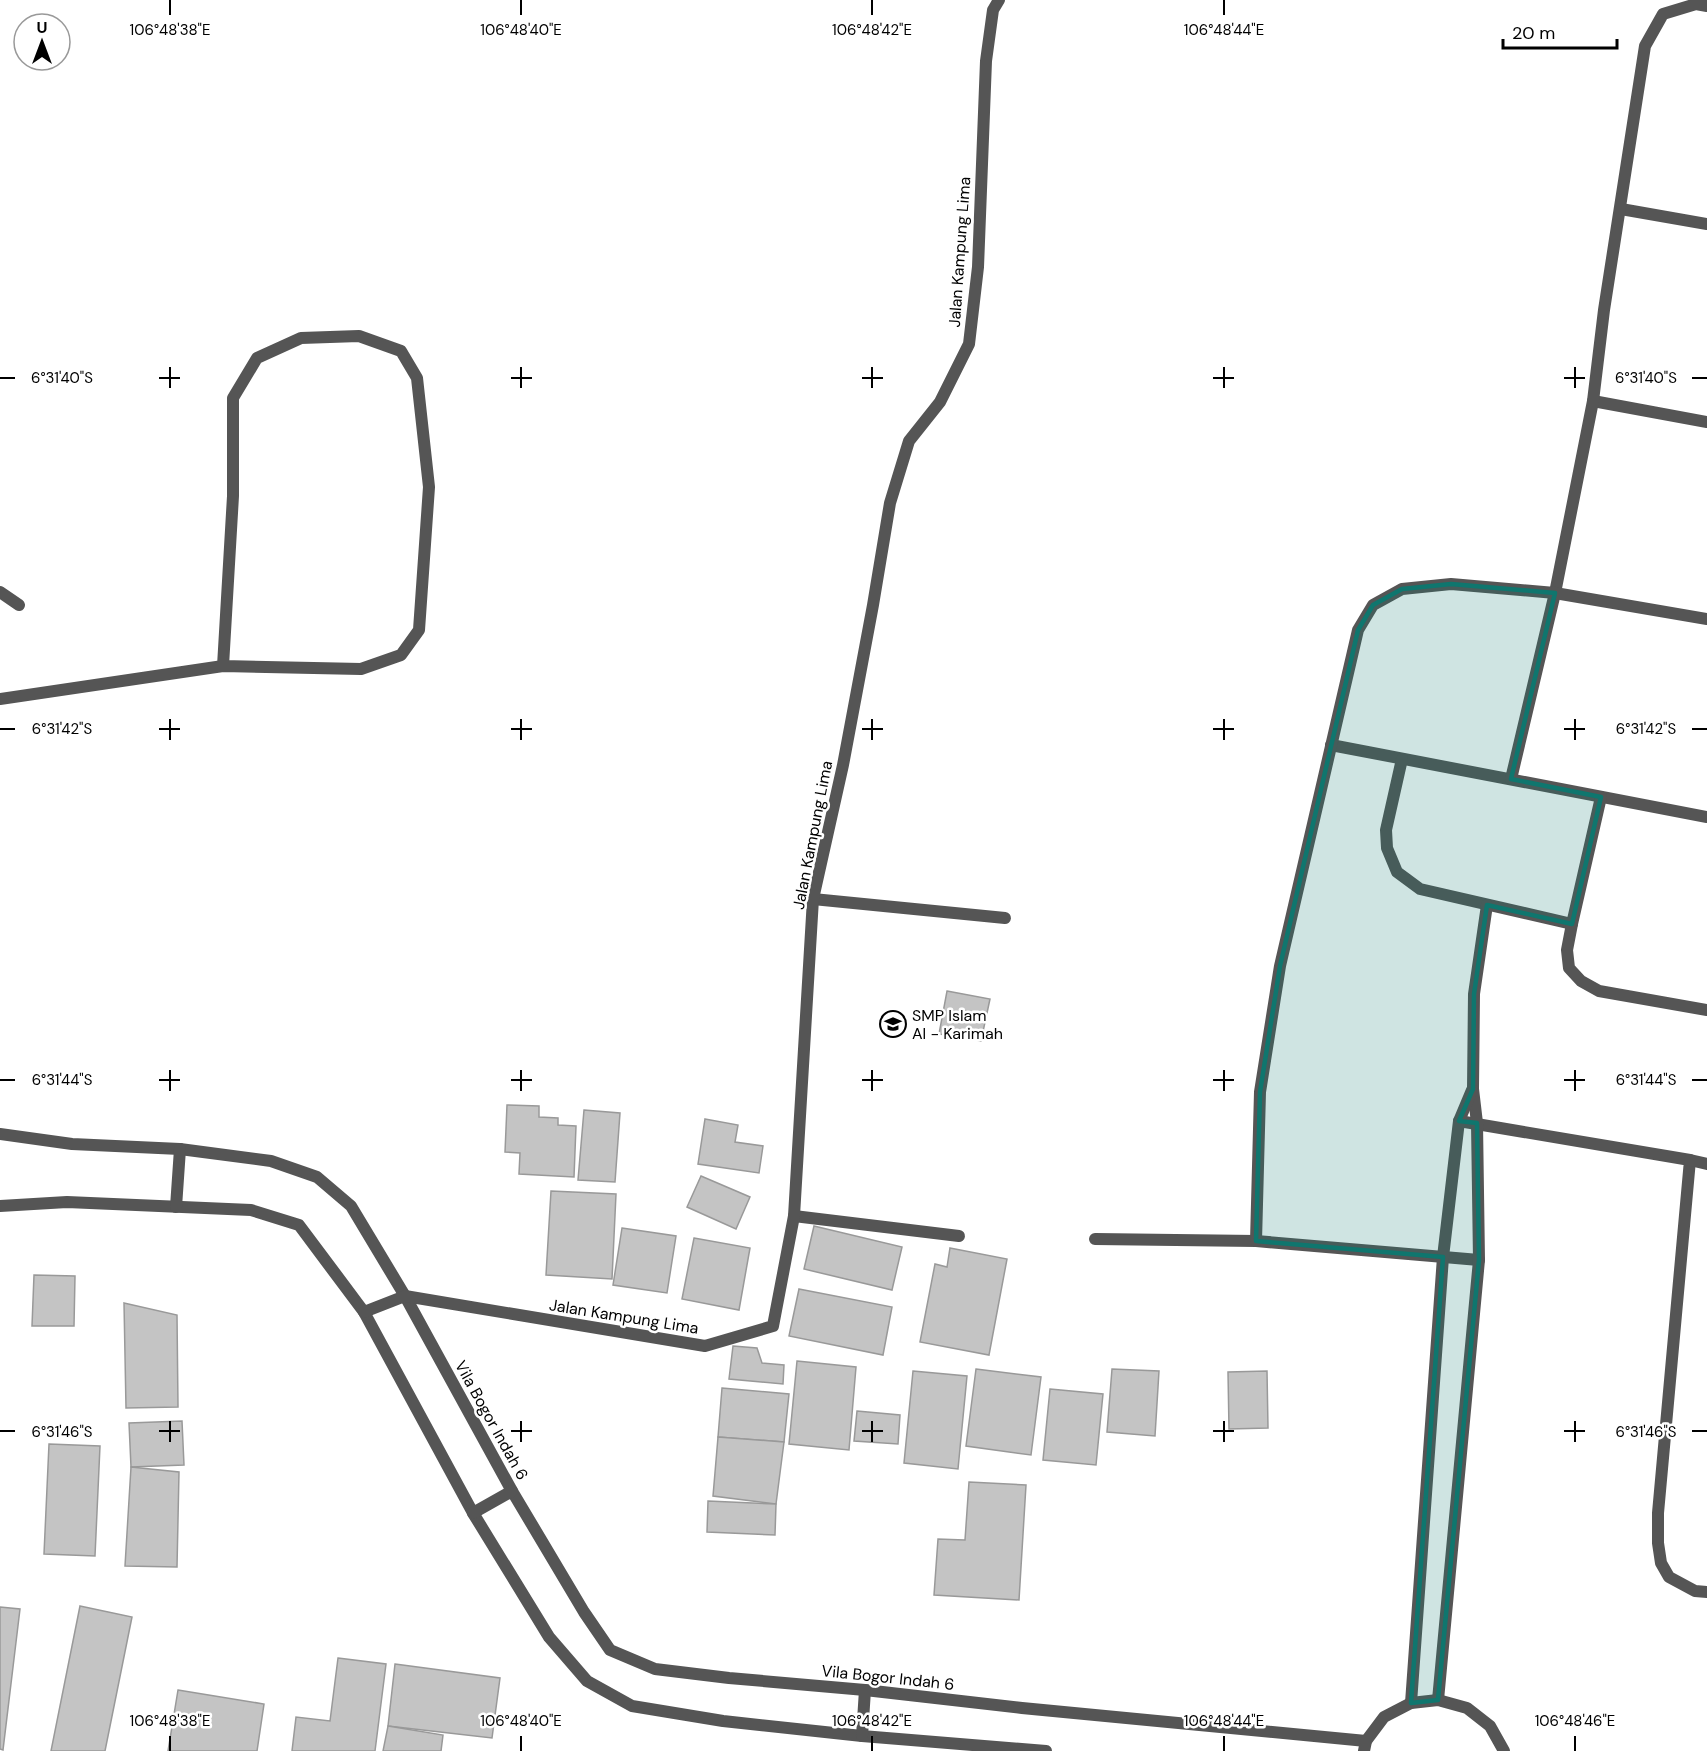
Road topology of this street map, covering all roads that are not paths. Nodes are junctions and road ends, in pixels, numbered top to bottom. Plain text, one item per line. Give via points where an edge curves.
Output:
1 (999, 0) edge
2 (1707, 6) edge
3 (1620, 209) junction
4 (1707, 224) edge
5 (1593, 401) junction
6 (1707, 422) edge
7 (0, 592) edge
8 (1555, 593) junction
9 (19, 605) dead end
10 (1707, 619) edge
11 (223, 666) junction
12 (0, 699) edge
13 (1331, 745) junction
14 (1402, 759) junction
15 (1510, 779) junction
16 (1601, 797) junction
17 (1707, 817) edge
18 (813, 899) junction
19 (1487, 904) junction
20 (1005, 918) dead end
21 (1572, 924) junction
22 (1707, 1010) edge
23 (1473, 1089) junction
24 (1459, 1121) junction
25 (1477, 1123) junction
26 (0, 1134) edge
27 (180, 1149) junction
28 (1690, 1160) junction
29 (1707, 1164) edge
30 (0, 1206) edge
31 (176, 1207) junction
32 (794, 1216) junction
33 (959, 1236) dead end
34 (1095, 1239) dead end
35 (1256, 1242) junction
36 (1443, 1257) junction
37 (1479, 1260) junction
38 (405, 1296) junction
39 (364, 1312) junction
40 (512, 1491) junction
41 (473, 1513) junction
42 (1707, 1592) edge
43 (865, 1690) junction
44 (1438, 1700) junction
45 (1411, 1703) junction
46 (862, 1736) junction
47 (1365, 1746) edge
48 (1046, 1751) edge
49 (1504, 1751) edge

1 - 18 street, Jalan Kampung Lima via 993,10 986,61 978,267 969,344 940,402 909,441 890,502 845,753
2 - 3 street via 1696,4 1663,14 1645,45
3 - 4 street
3 - 5 street
5 - 6 street
5 - 8 street
7 - 9 street
8 - 10 street
8 - 13 street via 1451,584 1402,589 1373,605 1358,630
8 - 15 street
11 - 11 street via 233,496 233,398 257,358 301,338 359,336 401,351 417,378 429,487 419,630 401,655 360,669
11 - 12 street
13 - 14 street
13 - 35 street via 1280,966 1260,1092
14 - 15 street
14 - 19 street via 1386,830 1387,848 1397,872 1420,889
15 - 16 street
16 - 17 street
16 - 21 street
18 - 20 street
18 - 32 street, Jalan Kampung Lima
19 - 21 street
19 - 23 street via 1474,994
21 - 22 street via 1567,950 1569,968 1581,981 1599,991
23 - 24 street
23 - 25 street
24 - 25 street
24 - 36 street
25 - 28 street
25 - 37 street
26 - 27 street, Vila Bogor Indah 6 via 72,1144
27 - 31 street
27 - 38 street, Vila Bogor Indah 6 via 271,1161 317,1177 351,1206
28 - 29 street
28 - 42 street via 1658,1543 1661,1563 1669,1576 1695,1591
30 - 31 street via 67,1202
31 - 39 street via 250,1210 298,1225
32 - 33 street
32 - 38 street, Jalan Kampung Lima via 773,1326 705,1346
34 - 35 street
35 - 36 street
36 - 37 street
36 - 45 street
37 - 44 street
38 - 39 street
38 - 40 street, Vila Bogor Indah 6
39 - 41 street
40 - 41 street
40 - 43 street, Vila Bogor Indah 6 via 610,1650 655,1669
41 - 46 street via 549,1637 588,1682 632,1706 723,1721
43 - 46 street
43 - 47 street, Vila Bogor Indah 6
44 - 45 street
44 - 49 street via 1475,1714 1490,1726
45 - 47 street via 1384,1718
46 - 48 street

